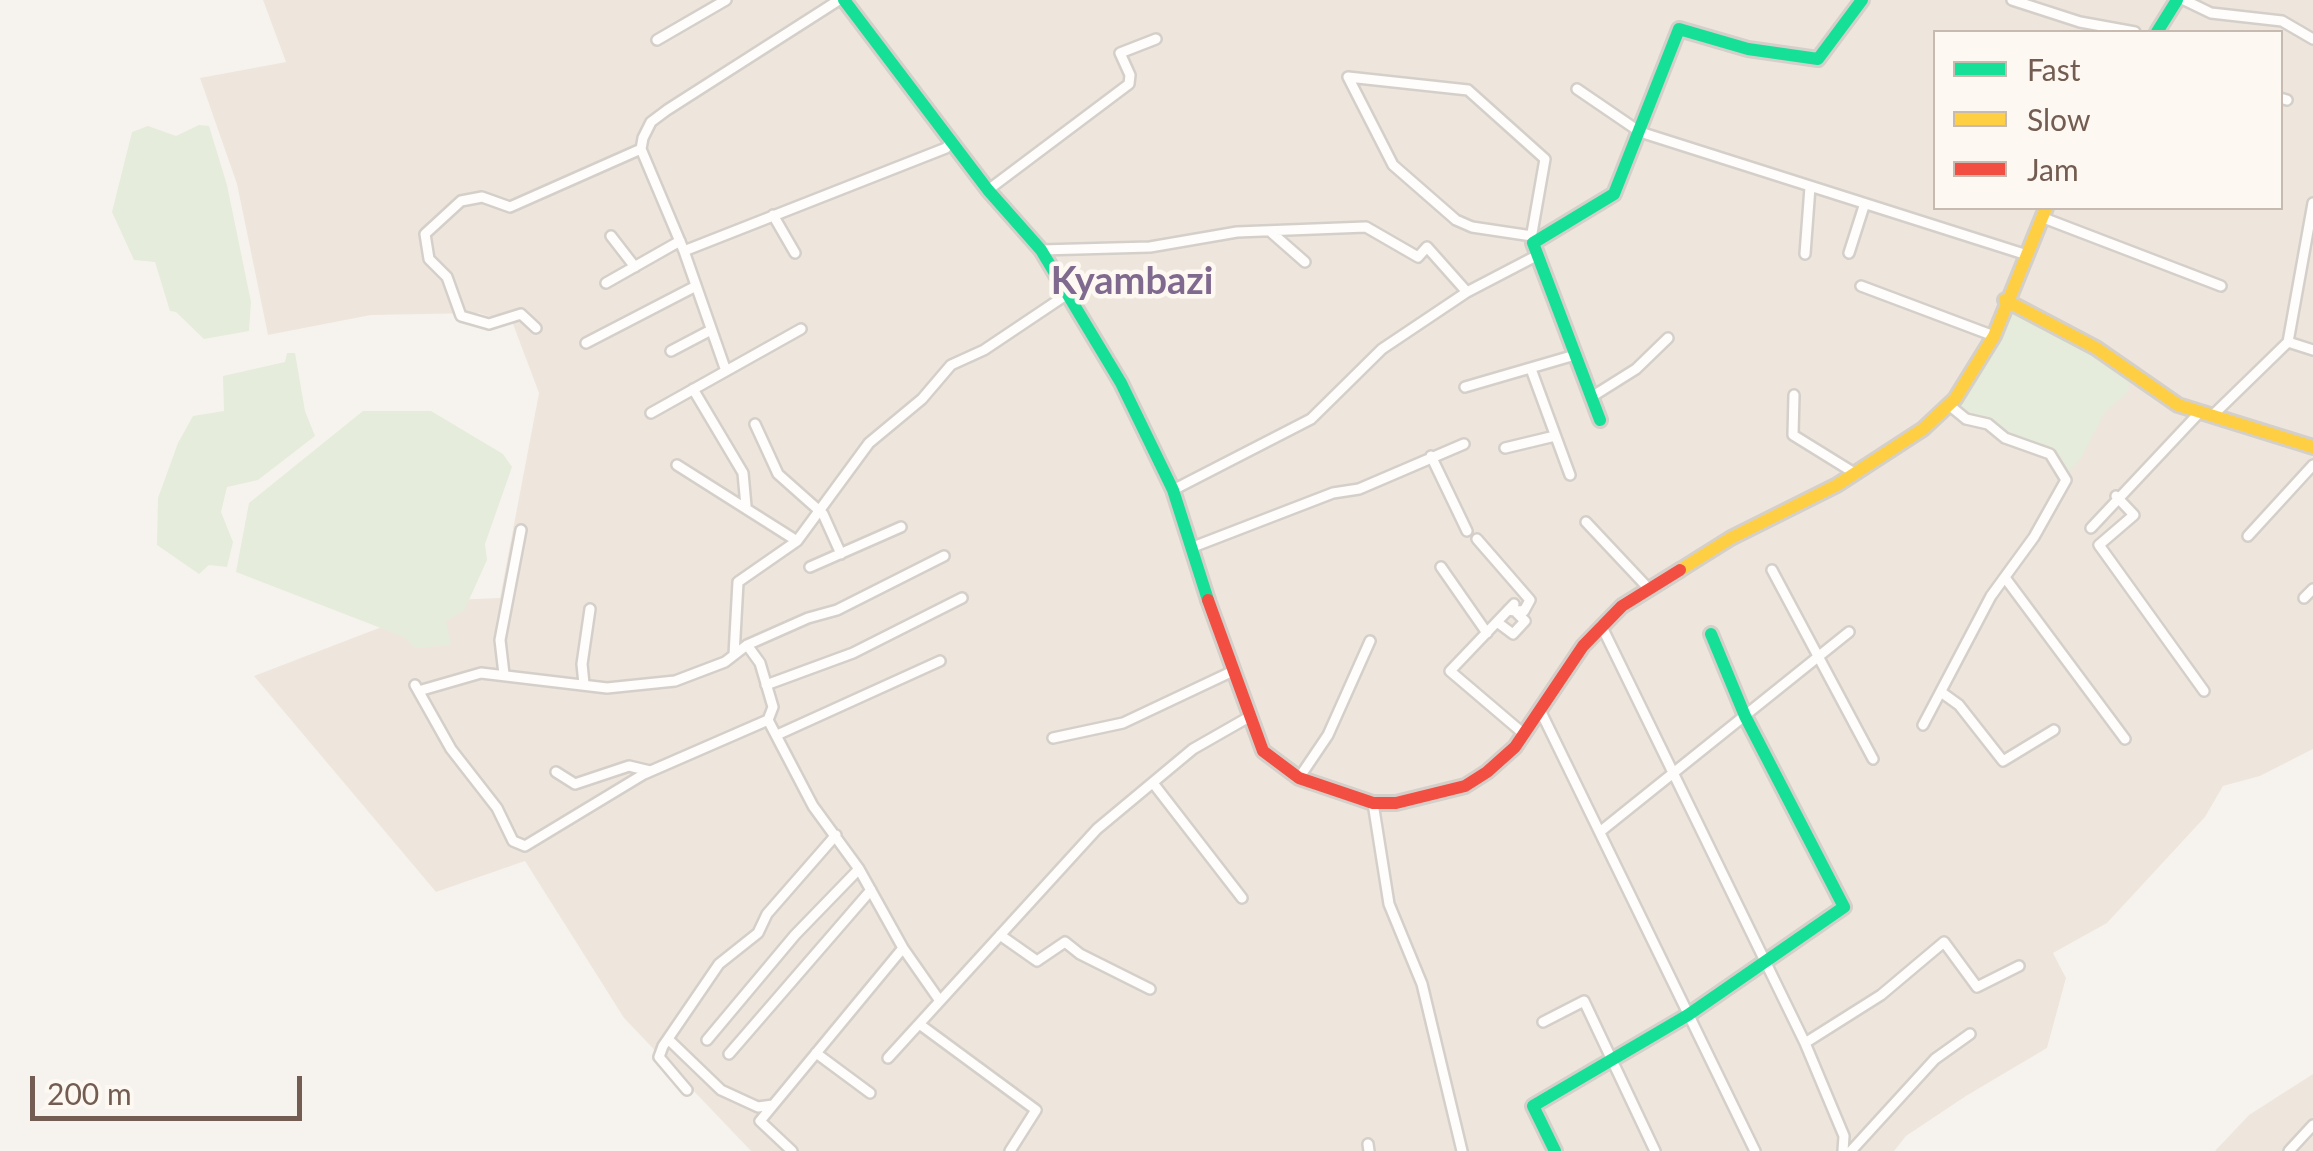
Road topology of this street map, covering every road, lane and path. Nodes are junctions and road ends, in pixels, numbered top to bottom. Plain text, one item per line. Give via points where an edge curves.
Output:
1 (726, 0) edge
2 (842, 0) edge
3 (1862, 0) edge
4 (2012, 0) edge
5 (2180, 0) edge
6 (2124, 30) edge
7 (2159, 30) edge
8 (1156, 39) dead end
9 (2313, 39) edge
10 (656, 40) dead end
11 (1577, 89) dead end
12 (1640, 132) junction
13 (950, 141) junction
14 (641, 149) junction
15 (1810, 187) junction
16 (988, 190) junction
17 (2313, 203) edge
18 (1864, 206) junction
19 (2043, 212) edge
20 (773, 216) junction
21 (1272, 233) junction
22 (611, 236) dead end
23 (680, 241) junction
24 (1534, 244) junction
25 (1041, 250) junction
26 (684, 252) junction
27 (1850, 252) dead end
28 (795, 253) dead end
29 (1805, 254) dead end
30 (2024, 254) junction
31 (1305, 262) dead end
32 (635, 267) junction
33 (606, 284) dead end
34 (696, 286) junction
35 (1861, 286) dead end
36 (2222, 286) dead end
37 (1466, 292) junction
38 (1069, 293) junction
39 (2005, 300) junction
40 (536, 328) dead end
41 (802, 329) dead end
42 (711, 330) junction
43 (1994, 336) junction
44 (1668, 338) dead end
45 (2288, 342) junction
46 (586, 344) dead end
47 (2313, 350) edge
48 (671, 351) dead end
49 (1574, 355) junction
50 (1531, 369) junction
51 (726, 371) junction
52 (1464, 386) dead end
53 (693, 389) junction
54 (1794, 395) dead end
55 (1594, 396) junction
56 (1949, 405) junction
57 (650, 413) dead end
58 (2206, 413) junction
59 (1600, 420) dead end
60 (755, 424) dead end
61 (1555, 436) junction
62 (1464, 444) dead end
63 (2313, 447) edge
64 (1504, 448) dead end
65 (1431, 456) junction
66 (677, 465) dead end
67 (2313, 465) edge
68 (1570, 474) dead end
69 (1856, 474) junction
70 (1173, 490) junction
71 (2116, 496) junction
72 (746, 506) junction
73 (817, 512) junction
74 (1586, 522) dead end
75 (901, 527) dead end
76 (2091, 528) dead end
77 (521, 530) dead end
78 (1467, 531) dead end
79 (2248, 536) dead end
80 (1477, 539) dead end
81 (797, 542) junction
82 (1193, 548) junction
83 (841, 554) junction
84 (944, 556) dead end
85 (810, 567) dead end
86 (1441, 567) dead end
87 (1772, 570) dead end
88 (2006, 579) junction
89 (2313, 588) edge
90 (1649, 589) junction
91 (962, 598) dead end
92 (2304, 598) dead end
93 (1511, 607) junction
94 (590, 609) dead end
95 (1496, 622) junction
96 (1601, 626) junction
97 (1849, 632) dead end
98 (1486, 633) junction
99 (1711, 634) dead end
100 (1370, 641) dead end
101 (748, 645) junction
102 (734, 655) junction
103 (1820, 656) junction
104 (940, 662) dead end
105 (1232, 672) junction
106 (504, 674) junction
107 (584, 684) junction
108 (766, 685) junction
109 (2204, 691) dead end
110 (1941, 692) junction
111 (1541, 712) junction
112 (1746, 716) junction
113 (1249, 717) junction
114 (768, 720) junction
115 (1923, 725) dead end
116 (2054, 730) dead end
117 (1524, 734) junction
118 (777, 735) junction
119 (1053, 738) dead end
120 (2125, 739) dead end
121 (1872, 758) dead end
122 (556, 772) dead end
123 (650, 772) junction
124 (1675, 773) junction
125 (1298, 778) junction
126 (1153, 783) junction
127 (1373, 803) junction
128 (1601, 831) junction
129 (836, 835) junction
130 (859, 869) junction
131 (871, 890) junction
132 (1242, 898) dead end
133 (1000, 935) junction
134 (903, 948) junction
135 (1762, 964) junction
136 (2019, 966) dead end
137 (1150, 989) dead end
138 (940, 1001) junction
139 (1688, 1015) junction
140 (1543, 1022) dead end
141 (922, 1026) junction
142 (1970, 1034) dead end
143 (668, 1039) junction
144 (707, 1040) dead end
145 (1805, 1043) junction
146 (816, 1053) junction
147 (729, 1054) dead end
148 (888, 1058) dead end
149 (1613, 1059) junction
150 (687, 1090) dead end
151 (870, 1093) dead end
152 (773, 1105) junction
153 (2313, 1125) edge
154 (792, 1151) edge
155 (1010, 1151) edge
156 (1462, 1151) edge
157 (1555, 1151) edge
158 (1654, 1151) edge
159 (1755, 1151) edge
160 (1843, 1151) edge
161 (1851, 1151) edge
162 (2289, 1151) edge

1 - 10 street
2 - 13 street
2 - 14 street via 651,122
3 - 12 street via 1818,59 1679,29
4 - 6 street
5 - 7 street
5 - 9 street via 2212,13 2282,21
8 - 16 street via 1120,53 1128,84
11 - 12 street
12 - 15 street
12 - 24 street via 1614,194
13 - 16 street
13 - 20 street
14 - 23 street
14 - 40 street via 510,207 482,196 461,201 426,234 429,259 447,278 461,316 490,324 521,314
15 - 18 street
15 - 29 street
16 - 25 street
17 - 45 street
18 - 27 street
18 - 30 street
19 - 30 street
19 - 36 street
20 - 26 street
20 - 28 street
21 - 25 street via 1150,247
21 - 31 street
21 - 37 street via 1366,228 1418,257 1427,247
22 - 32 street
23 - 26 street
23 - 32 street
24 - 24 street via 1456,220 1393,165 1348,77 1468,90 1545,159
24 - 37 street
24 - 49 street
25 - 38 street
26 - 34 street
30 - 39 street
32 - 33 street
34 - 42 street
34 - 46 street
35 - 43 street
37 - 70 street via 1382,350 1311,419
38 - 70 street
38 - 73 street via 984,350 951,364 869,444
39 - 43 street
39 - 58 street via 2096,348 2147,387
41 - 51 street
42 - 48 street
42 - 51 street
43 - 56 street
44 - 55 street via 1636,370
45 - 47 street
45 - 58 street
49 - 50 street
49 - 55 street
50 - 52 street
50 - 61 street
51 - 53 street
53 - 57 street
53 - 72 street via 743,473
54 - 69 street via 1793,435
55 - 59 street
56 - 69 street
56 - 88 street via 1966,419 2050,454 2066,480
58 - 63 street
58 - 71 street
60 - 73 street via 778,474
61 - 64 street
61 - 68 street
62 - 65 street
65 - 78 street
65 - 82 street
66 - 72 street
67 - 79 street
69 - 90 street via 1730,538
70 - 82 street
71 - 76 street
71 - 109 street via 2134,515 2099,545
72 - 81 street
73 - 81 street
73 - 83 street
74 - 90 street
75 - 83 street
77 - 106 street via 500,640
80 - 93 street via 1530,600 1524,610
81 - 102 street via 738,582
82 - 105 street
83 - 85 street
84 - 101 street
86 - 98 street
87 - 103 street
88 - 110 street via 1990,596
88 - 120 street
89 - 92 street
90 - 96 street
91 - 108 street via 853,653
93 - 95 street
93 - 95 street via 1525,621 1514,634
94 - 107 street
95 - 98 street
96 - 111 street
96 - 124 street
97 - 103 street
98 - 117 street via 1450,672
99 - 112 street
100 - 125 street via 1328,735
101 - 102 street
101 - 108 street
102 - 107 street via 675,681 625,688
103 - 112 street
103 - 121 street
104 - 118 street
105 - 113 street
105 - 119 street via 1123,722
106 - 107 street
106 - 123 street via 418,688 518,846
108 - 114 street via 773,707
110 - 115 street
110 - 116 street via 2003,761
111 - 117 street
111 - 128 street
112 - 124 street
112 - 135 street via 1844,907
113 - 125 street via 1263,751
113 - 126 street via 1193,749
114 - 118 street
114 - 123 street
117 - 127 street via 1465,786 1396,804
118 - 129 street via 813,806
122 - 123 street via 576,784 629,766
124 - 128 street
124 - 135 street
125 - 127 street
126 - 132 street
126 - 133 street via 1097,829
127 - 156 street via 1389,904 1422,984
128 - 139 street
129 - 130 street
129 - 143 street via 767,914 758,934 719,964
130 - 131 street
130 - 144 street
131 - 134 street
131 - 147 street
133 - 137 street via 1038,961 1065,942
133 - 138 street
134 - 138 street
134 - 146 street
135 - 139 street
135 - 145 street
136 - 145 street via 1977,986 1944,942 1881,995
138 - 141 street
139 - 149 street
139 - 159 street
140 - 149 street via 1584,1002
141 - 148 street
141 - 155 street via 1036,1110
142 - 161 street via 1934,1059
143 - 150 street via 659,1057
143 - 152 street via 721,1090 758,1106
145 - 160 street via 1844,1136
146 - 151 street
146 - 152 street
149 - 157 street via 1533,1106
149 - 158 street
152 - 154 street via 760,1121
153 - 162 street

